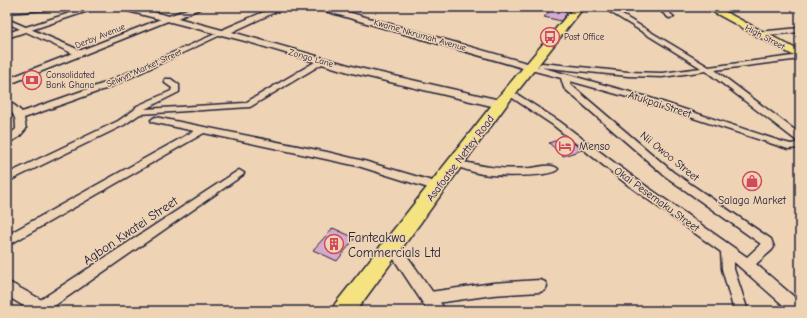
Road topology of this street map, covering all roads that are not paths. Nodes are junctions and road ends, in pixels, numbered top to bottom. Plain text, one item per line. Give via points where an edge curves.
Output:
1 (59, 7) edge
2 (96, 7) edge
3 (124, 7) edge
4 (200, 7) edge
5 (282, 7) edge
6 (321, 7) edge
7 (579, 7) edge
8 (605, 7) edge
9 (659, 7) edge
10 (709, 7) edge
11 (7, 11) edge
12 (671, 16) dead end
13 (169, 19) junction
14 (7, 22) edge
15 (27, 29) junction
16 (800, 30) edge
17 (224, 32) junction
18 (758, 34) junction
19 (7, 36) edge
20 (81, 54) junction
21 (800, 57) edge
22 (323, 61) junction
23 (530, 63) junction
24 (708, 69) junction
25 (565, 72) junction
26 (168, 81) dead end
27 (7, 82) edge
28 (505, 99) junction
29 (7, 104) edge
30 (138, 112) junction
31 (20, 116) junction
32 (155, 120) dead end
33 (204, 129) junction
34 (800, 138) edge
35 (7, 141) edge
36 (800, 145) edge
37 (456, 163) junction
38 (553, 169) dead end
39 (240, 174) dead end
40 (7, 178) edge
41 (438, 187) junction
42 (7, 241) edge
43 (393, 247) junction
44 (727, 250) junction
45 (747, 264) junction
46 (540, 286) dead end
47 (7, 288) edge
48 (434, 305) edge
49 (42, 310) edge
50 (343, 311) edge
51 (741, 311) edge
52 (800, 311) edge

1 - 11 street
2 - 15 street
3 - 13 main road, Zongo Lane
4 - 13 main road, Derby Avenue
5 - 17 main road, Selwyn Market Street
6 - 23 main road, Kwame Nkrumah Avenue
7 - 23 main road, Asafoatse Nettey Road
8 - 24 street
9 - 12 street
10 - 18 main road, High Street
13 - 17 main road, Zongo Lane
13 - 20 street, Derby Avenue
14 - 15 street
15 - 19 street
15 - 20 street
16 - 18 street
17 - 22 main road, Zongo Lane
17 - 31 street, Selwyn Market Street via 105,86
18 - 21 main road, High Street
20 - 27 street, Derby Avenue
21 - 24 street
22 - 28 main road, Zongo Lane via 356,71
22 - 30 street via 247,105
23 - 25 street, Atukpai Street
23 - 25 street
23 - 28 main road, Asafoatse Nettey Road
24 - 25 street via 662,74 576,70
24 - 34 street
25 - 36 street, Atukpai Street via 780,144 790,147
25 - 45 street, Nii Owoo Street via 567,86 669,174 767,242 768,247
26 - 30 street via 176,87 175,92 144,106
28 - 37 main road, Asafoatse Nettey Road
28 - 44 street, Okai Pesemaku Street via 556,123 632,182
29 - 31 street via 17,110
30 - 40 street via 121,123
31 - 35 street via 21,130
32 - 33 street
33 - 41 street via 334,156
33 - 42 street
37 - 38 street via 493,171
37 - 41 main road, Asafoatse Nettey Road
39 - 49 street, Agbon Kwatei Street
41 - 43 main road, Asafoatse Nettey Road
43 - 48 street
43 - 50 main road, Asafoatse Nettey Road
44 - 45 street, Okai Pesemaku Street
44 - 51 street via 728,269
45 - 52 street, Okai Pesemaku Street
46 - 48 street via 493,289
47 - 49 street

